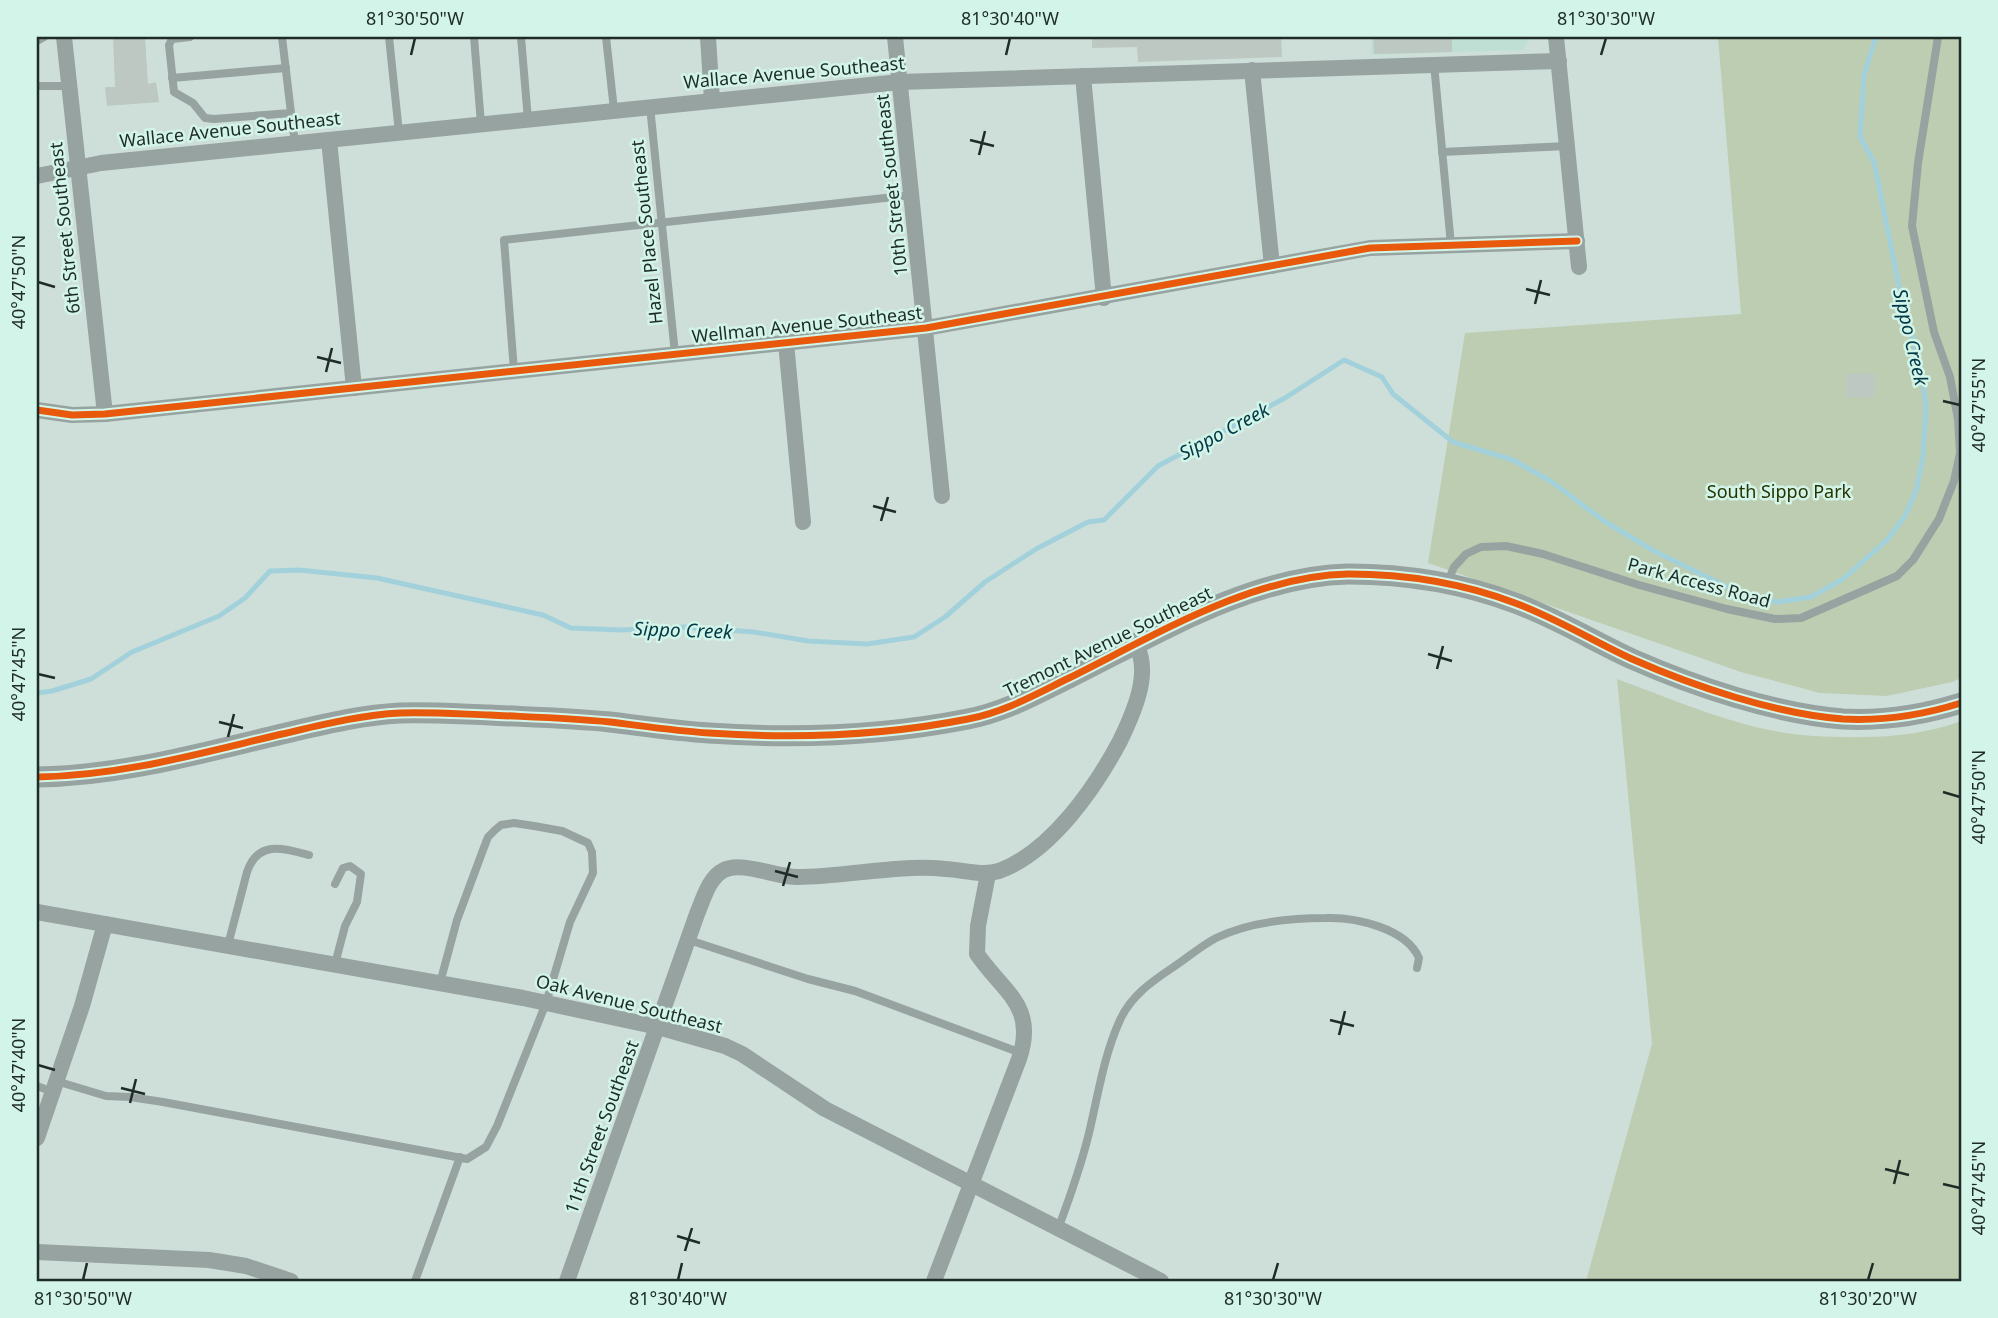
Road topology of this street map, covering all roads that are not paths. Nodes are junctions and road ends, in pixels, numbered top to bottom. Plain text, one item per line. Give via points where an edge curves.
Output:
1 (44, 37) edge
2 (64, 37) edge
3 (190, 37) edge
4 (282, 37) edge
5 (389, 37) edge
6 (474, 37) edge
7 (521, 37) edge
8 (606, 37) edge
9 (708, 37) edge
10 (895, 37) edge
11 (1556, 37) edge
12 (1938, 37) edge
13 (37, 41) edge
14 (1559, 61) junction
15 (1434, 64) junction
16 (286, 68) junction
17 (1252, 70) junction
18 (1083, 76) junction
19 (172, 78) junction
20 (900, 82) junction
21 (37, 86) edge
22 (69, 86) junction
23 (712, 100) junction
24 (650, 106) junction
25 (614, 110) junction
26 (291, 113) junction
27 (528, 120) junction
28 (481, 124) junction
29 (399, 133) junction
30 (329, 139) junction
31 (295, 143) junction
32 (1567, 146) junction
33 (1442, 152) junction
34 (78, 167) junction
35 (37, 176) edge
36 (912, 195) junction
37 (662, 222) junction
38 (1577, 242) junction
39 (1451, 245) junction
40 (1272, 266) junction
41 (1579, 267) dead end
42 (1104, 298) junction
43 (926, 328) junction
44 (786, 343) junction
45 (675, 355) junction
46 (514, 372) junction
47 (354, 388) junction
48 (37, 411) edge
49 (105, 414) junction
50 (942, 496) dead end
51 (803, 522) dead end
52 (1447, 584) junction
53 (1136, 645) junction
54 (1961, 703) edge
55 (37, 777) edge
56 (309, 855) dead end
57 (988, 874) junction
58 (335, 884) dead end
59 (37, 912) edge
60 (105, 924) junction
61 (689, 940) junction
62 (228, 945) junction
63 (335, 964) junction
64 (1417, 968) dead end
65 (440, 983) junction
66 (546, 1003) junction
67 (658, 1027) junction
68 (1021, 1053) junction
69 (37, 1086) edge
70 (54, 1087) junction
71 (37, 1138) edge
72 (460, 1157) junction
73 (971, 1184) junction
74 (1058, 1229) junction
75 (37, 1252) edge
76 (291, 1281) edge
77 (415, 1281) edge
78 (567, 1281) edge
79 (934, 1281) edge
80 (1161, 1281) edge

1 - 13 lane
2 - 22 street, 6th Street Southeast
3 - 19 lane via 172,39 169,45
4 - 16 lane
5 - 29 lane
6 - 28 lane
7 - 27 lane
8 - 25 lane
9 - 23 street
10 - 20 street, 10th Street Southeast
11 - 14 street
12 - 52 lane, Park Access Road via 1912,226 1934,332 1950,377 1960,453 1939,519 1913,560 1896,576 1801,618 1775,619 1727,608 1506,546 1481,547 1466,554
14 - 15 street, Wallace Avenue Southeast
14 - 32 street
15 - 17 street, Wallace Avenue Southeast
15 - 33 lane
16 - 19 lane
16 - 26 lane
17 - 18 street, Wallace Avenue Southeast
17 - 40 street
18 - 20 street, Wallace Avenue Southeast
18 - 42 street
19 - 26 lane via 174,92 193,103 205,118
20 - 23 street, Wallace Avenue Southeast
20 - 36 street, 10th Street Southeast
21 - 22 lane
22 - 34 street, 6th Street Southeast
23 - 24 street, Wallace Avenue Southeast
24 - 25 street, Wallace Avenue Southeast
24 - 37 lane, Hazel Place Southeast
25 - 27 street, Wallace Avenue Southeast
26 - 31 lane
27 - 28 street, Wallace Avenue Southeast
28 - 29 street, Wallace Avenue Southeast
29 - 30 street, Wallace Avenue Southeast
30 - 31 street, Wallace Avenue Southeast
30 - 47 street
31 - 34 street, Wallace Avenue Southeast
32 - 33 lane
32 - 38 street
33 - 39 lane
34 - 35 street, Wallace Avenue Southeast
34 - 49 street, 6th Street Southeast
36 - 37 lane
36 - 43 street, 10th Street Southeast
37 - 45 lane, Hazel Place Southeast
37 - 46 lane via 503,240
38 - 39 street, Wellman Avenue Southeast
38 - 41 street
39 - 40 street, Wellman Avenue Southeast via 1370,248
40 - 42 street, Wellman Avenue Southeast
42 - 43 street, Wellman Avenue Southeast
43 - 44 street, Wellman Avenue Southeast
43 - 50 street, 10th Street Southeast
44 - 45 street, Wellman Avenue Southeast
44 - 51 street
45 - 46 street, Wellman Avenue Southeast
46 - 47 street, Wellman Avenue Southeast
47 - 49 street, Wellman Avenue Southeast
48 - 49 street, Wellman Avenue Southeast
52 - 53 street, Tremont Avenue Southeast via 1381,575 1316,577 1233,600
52 - 54 street, Tremont Avenue Southeast via 1539,612 1633,659 1695,683 1777,707 1841,719 1872,719
53 - 55 street, Tremont Avenue Southeast via 1011,707 974,718 860,735 709,733 554,718 386,714 136,768
53 - 57 street via 1142,667 1138,695 1129,722 1094,786 1047,839
56 - 62 lane via 268,850 251,860
57 - 61 street, 11th Street Southeast via 915,868 797,877 743,867 722,870 706,891
57 - 68 street via 976,948 1023,1015
58 - 63 lane via 343,868 350,866 361,874 357,902
59 - 60 street, Oak Avenue Southeast
60 - 62 street, Oak Avenue Southeast
60 - 70 street
61 - 67 street, 11th Street Southeast
61 - 68 lane via 855,991
62 - 63 street, Oak Avenue Southeast
63 - 65 street, Oak Avenue Southeast
64 - 74 lane via 1419,958 1413,948 1380,927 1340,918 1314,918 1231,932 1155,979 1120,1018
65 - 66 street, Oak Avenue Southeast
65 - 66 lane via 457,920 488,837 501,825 543,828 588,844 594,862 589,886 563,942
66 - 67 street, Oak Avenue Southeast
66 - 72 lane via 486,1147
67 - 73 street, Oak Avenue Southeast via 742,1054 825,1109
67 - 78 street, 11th Street Southeast
68 - 73 street
69 - 70 lane
70 - 71 street
70 - 72 lane
72 - 77 lane
73 - 74 street, Oak Avenue Southeast
73 - 79 street
74 - 80 street, Oak Avenue Southeast
75 - 76 street via 209,1260

